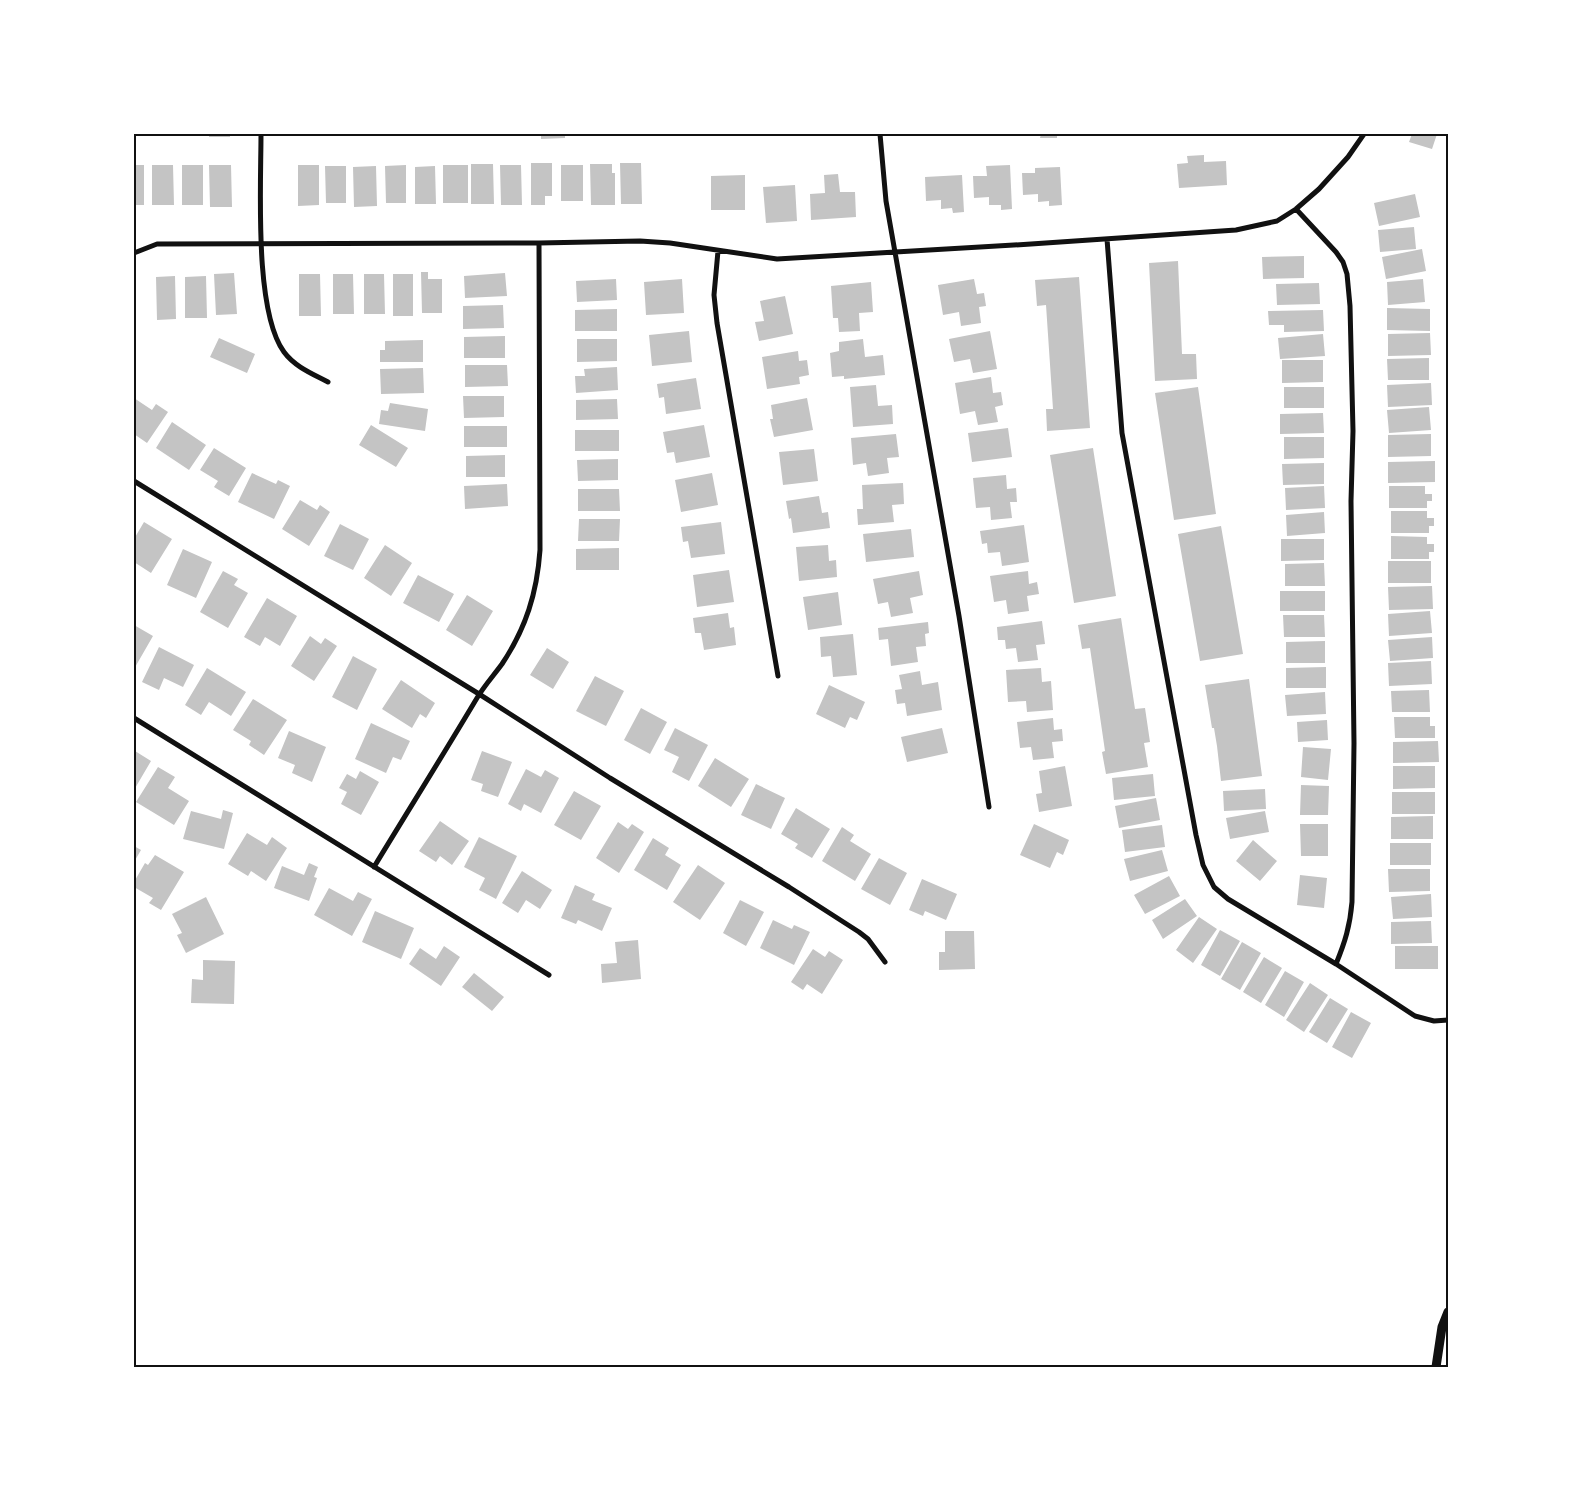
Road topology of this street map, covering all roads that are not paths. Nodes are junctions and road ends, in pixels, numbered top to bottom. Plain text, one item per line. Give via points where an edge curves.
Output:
1 (261, 134) edge
2 (880, 134) edge
3 (1364, 134) edge
4 (1296, 209) junction
5 (1107, 239) junction
6 (261, 243) junction
7 (539, 243) junction
8 (718, 251) junction
9 (896, 252) junction
10 (134, 253) edge
11 (328, 382) dead end
12 (134, 481) edge
13 (778, 676) dead end
14 (479, 694) junction
15 (134, 718) edge
16 (989, 807) dead end
17 (374, 867) junction
18 (885, 962) dead end
19 (1336, 964) junction
20 (549, 975) dead end
21 (1448, 1020) edge
22 (1448, 1312) edge
23 (1436, 1367) edge

1 - 6 street
2 - 9 street via 886,202
3 - 4 street via 1319,189
4 - 5 street via 1267,224 1236,230
4 - 19 street via 1343,262 1350,306 1353,431 1352,902 1350,923
5 - 9 street
5 - 19 street via 1122,433 1203,865 1214,887 1228,899
6 - 7 street
6 - 10 street via 157,244
6 - 11 street via 268,309 279,344 297,365
7 - 8 street via 640,241
7 - 14 street via 538,573 530,610 518,637
8 - 9 street via 777,260
8 - 13 street via 714,295 717,323
9 - 16 street
12 - 14 street
14 - 17 street
14 - 18 street via 859,932
15 - 17 street
17 - 20 street
19 - 21 street via 1415,1016 1434,1021
22 - 23 street via 1442,1327

